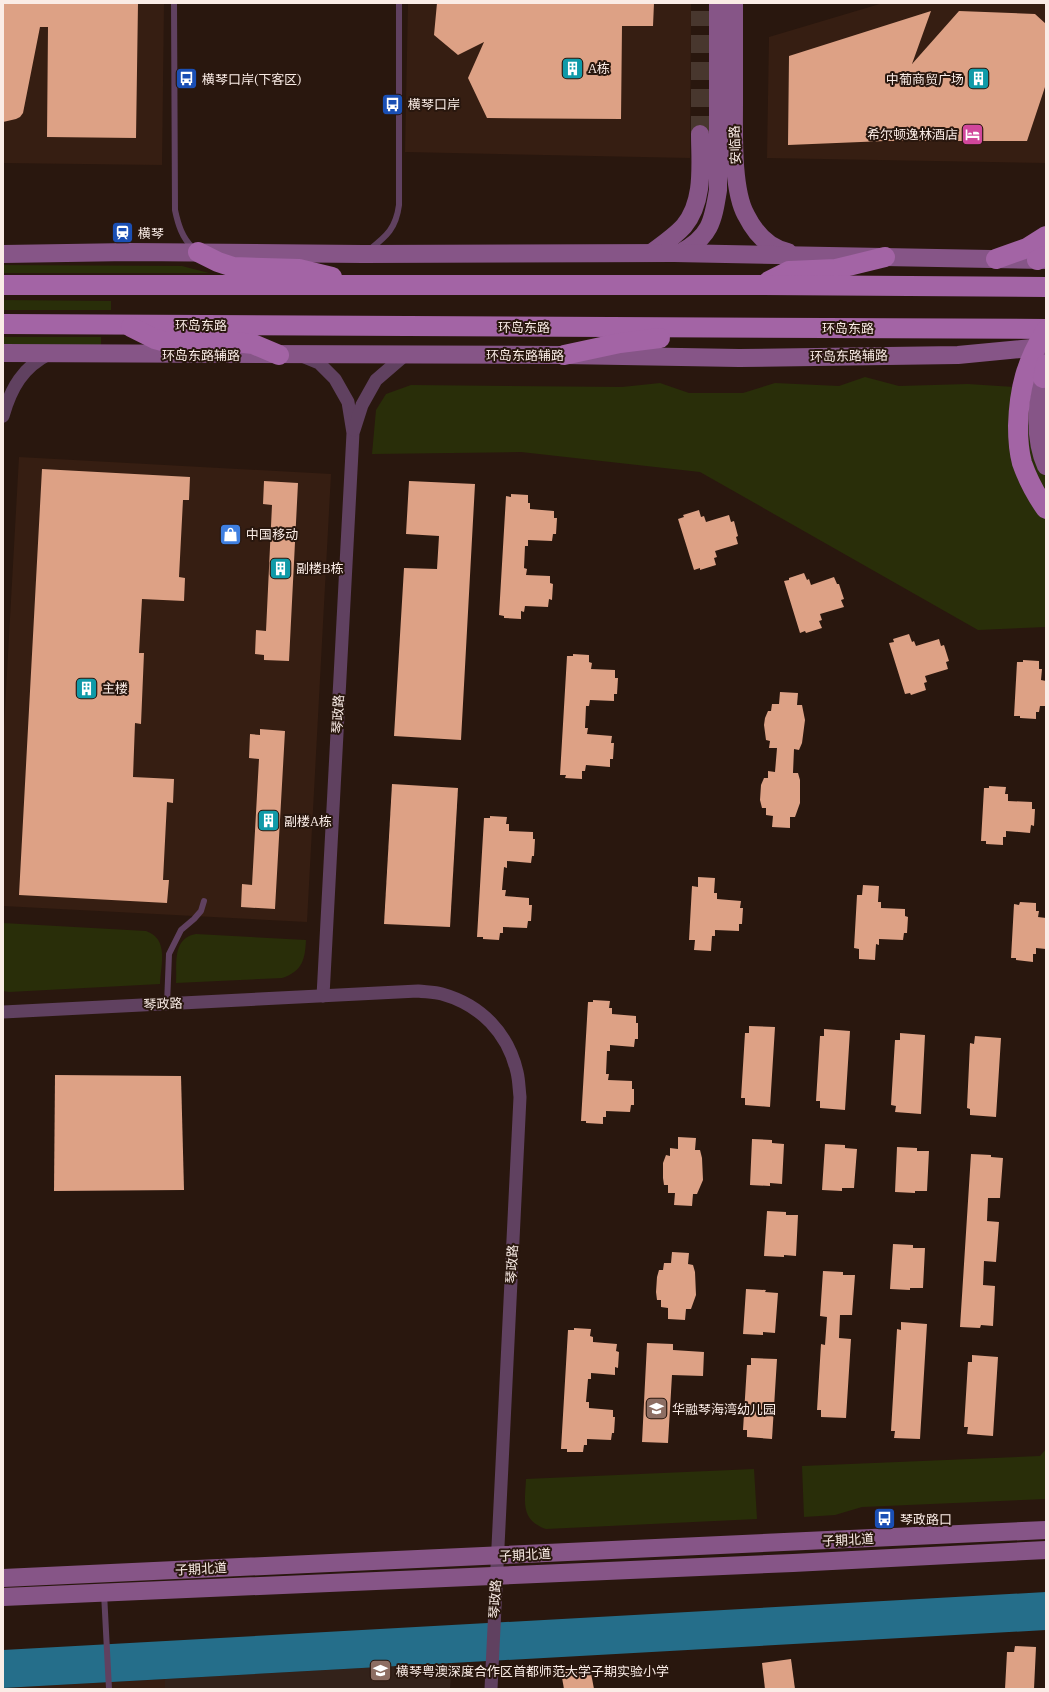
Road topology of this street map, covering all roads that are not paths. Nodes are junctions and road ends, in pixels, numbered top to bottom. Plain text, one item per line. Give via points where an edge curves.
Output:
1 (174, 3) edge
2 (399, 3) edge
3 (718, 3) edge
4 (734, 3) edge
5 (700, 134) tunnel mouth
6 (1046, 236) edge
7 (198, 252) junction
8 (651, 253) junction
9 (680, 253) junction
10 (3, 254) edge
11 (363, 254) junction
12 (800, 255) junction
13 (885, 257) junction
14 (996, 259) junction
15 (1043, 259) edge
16 (357, 284) junction
17 (762, 284) junction
18 (3, 285) edge
19 (1046, 287) edge
20 (3, 324) edge
21 (126, 325) junction
22 (733, 328) junction
23 (1046, 330) edge
24 (1041, 348) edge
25 (3, 353) edge
26 (51, 354) junction
27 (279, 355) junction
28 (300, 355) junction
29 (405, 355) junction
30 (564, 355) junction
31 (1045, 371) edge
32 (3, 416) edge
33 (353, 433) junction
34 (1046, 466) edge
35 (1046, 509) edge
36 (204, 901) dead end
37 (323, 996) junction
38 (167, 1004) junction
39 (3, 1012) edge
40 (1046, 1530) edge
41 (1046, 1550) edge
42 (498, 1556) junction
43 (496, 1576) junction
44 (3, 1578) edge
45 (104, 1592) junction
46 (3, 1597) edge
47 (109, 1689) edge
48 (491, 1689) edge

1 - 7 lane via 175,210 182,235
2 - 11 lane via 398,216 394,227 384,239
3 - 9 main road, 安临路 via 718,190 714,212 704,235
4 - 12 main road, 安临路 via 734,152 740,197 745,215 770,246
5 - 8 main road via 699,194 694,212 684,226
6 - 14 main road via 1027,248
7 - 10 main road
7 - 11 main road
7 - 16 main road via 233,267 299,268
8 - 9 main road
8 - 11 main road
9 - 12 main road
12 - 13 main road
13 - 14 main road
13 - 17 main road via 836,269 789,271
14 - 15 main road
16 - 17 main road
16 - 18 main road
17 - 19 main road
20 - 21 main road, 环岛东路
21 - 22 main road, 环岛东路
21 - 27 main road via 166,342 236,342 253,344
22 - 23 main road, 环岛东路
22 - 30 main road via 698,338 652,338
23 - 35 main road via 1024,380 1019,402 1018,437 1022,462 1035,494
24 - 30 main road, 环岛东路辅路 via 958,355 739,358
25 - 26 main road, 环岛东路辅路
26 - 27 main road, 环岛东路辅路
26 - 32 street via 37,360 26,370 17,382
27 - 28 main road, 环岛东路辅路
28 - 29 main road, 环岛东路辅路
28 - 33 street via 319,363 335,379 348,402
29 - 30 main road, 环岛东路辅路
29 - 33 street via 376,380 362,405
31 - 34 main road via 1039,396 1038,435
33 - 37 street, 琴政路
36 - 38 lane via 201,911 181,930 169,954
37 - 38 street, 琴政路
37 - 42 street, 琴政路 via 418,991 441,993 463,1001 482,1014 499,1031 511,1051 518,1073 520,1097
38 - 39 street, 琴政路
40 - 42 main road, 子期北道
41 - 43 main road, 子期北道
42 - 43 street, 琴政路
42 - 44 main road, 子期北道
43 - 45 main road, 子期北道
43 - 48 street, 琴政路
45 - 46 main road, 子期北道
45 - 47 lane

